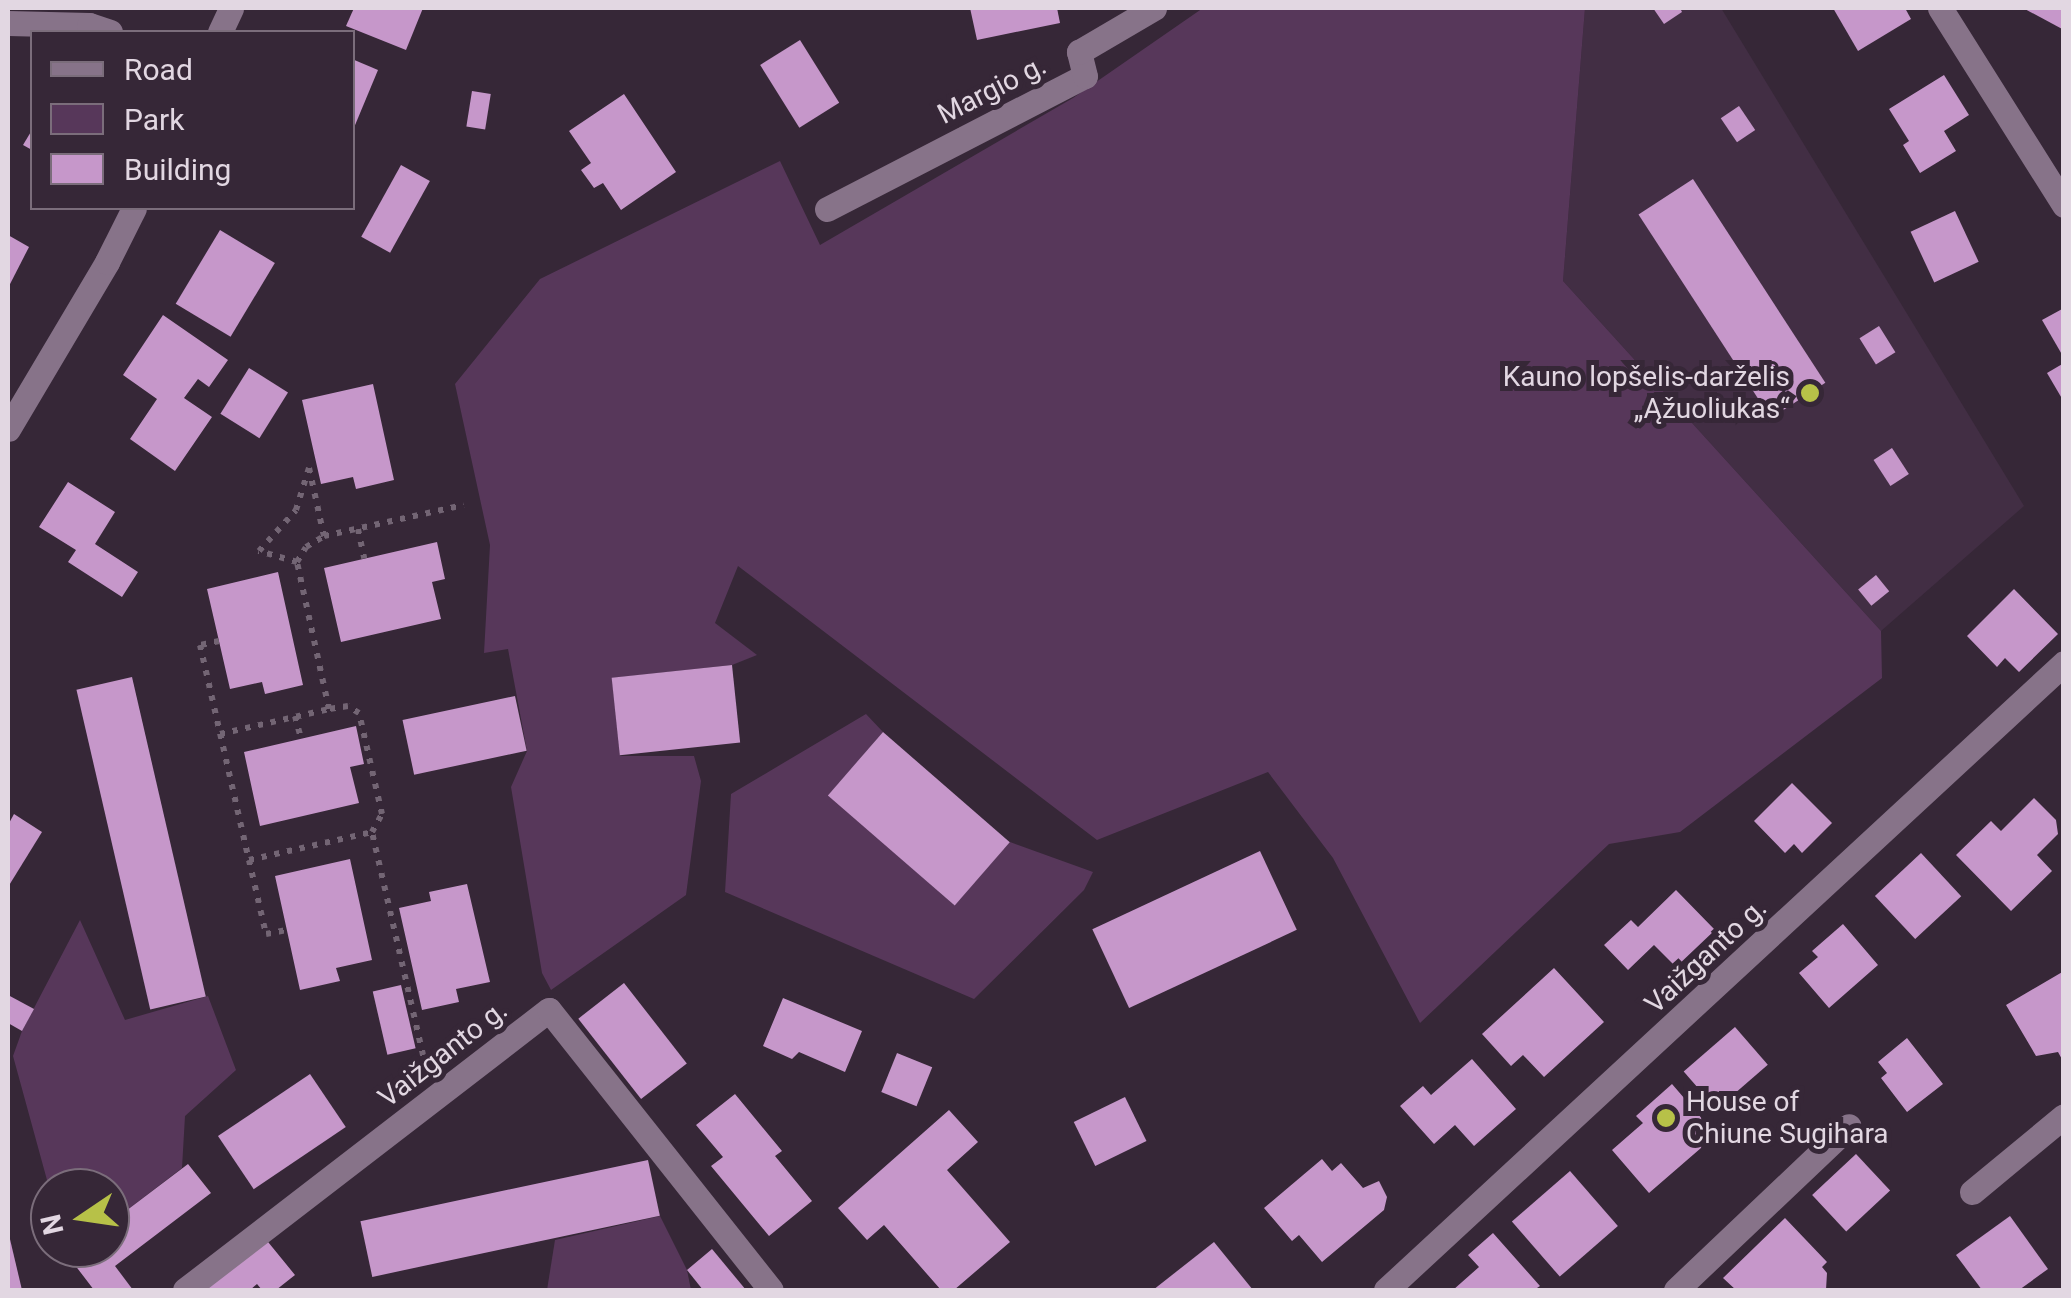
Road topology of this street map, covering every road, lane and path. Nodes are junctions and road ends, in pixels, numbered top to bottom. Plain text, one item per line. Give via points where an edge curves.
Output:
1 (1154, 8) edge
2 (1940, 8) edge
3 (8, 23) edge
4 (103, 30) edge
5 (2064, 205) edge
6 (827, 209) dead end
7 (133, 210) edge
8 (8, 428) edge
9 (464, 505) dead end
10 (358, 529) junction
11 (324, 536) junction
12 (364, 558) dead end
13 (297, 562) junction
14 (220, 641) dead end
15 (2064, 662) edge
16 (329, 709) junction
17 (296, 716) junction
18 (220, 734) junction
19 (301, 739) dead end
20 (372, 832) junction
21 (249, 860) junction
22 (287, 930) dead end
23 (433, 1099) junction
24 (2064, 1116) edge
25 (1849, 1126) dead end
26 (1972, 1192) dead end
27 (185, 1290) edge
28 (771, 1290) edge
29 (1386, 1290) edge
30 (1676, 1290) edge

1 - 6 street, Margio g. via 1079,52 1085,76
2 - 5 street
3 - 4 street
7 - 8 street
9 - 10 path
10 - 11 path
10 - 12 path
11 - 13 path
11 - 13 path via 313,466 296,510 260,551
13 - 16 path
14 - 18 path via 200,646
15 - 29 street, Vaižganto g.
16 - 17 path
16 - 20 path via 348,706 359,713 382,814
17 - 18 path
17 - 19 path
18 - 21 path
20 - 21 path
20 - 23 path
21 - 22 path via 266,934
23 - 27 street, Vaižganto g.
23 - 28 street, Vaižganto g. via 548,1010
24 - 26 street
25 - 30 street

